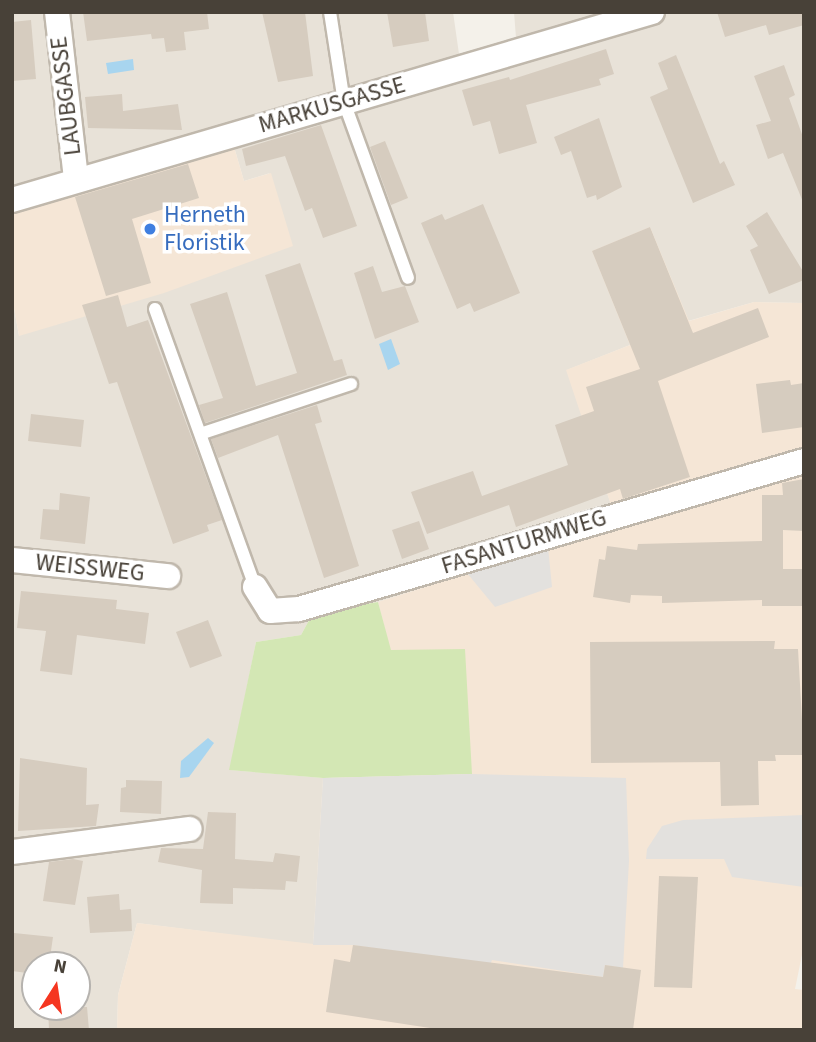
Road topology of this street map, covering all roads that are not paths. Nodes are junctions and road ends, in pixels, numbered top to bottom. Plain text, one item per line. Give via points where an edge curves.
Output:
1 (57, 12) edge
2 (330, 12) edge
3 (652, 12) edge
4 (344, 102) junction
5 (76, 180) junction
6 (12, 200) edge
7 (408, 278) dead end
8 (155, 309) dead end
9 (351, 384) dead end
10 (203, 433) junction
11 (804, 461) edge
12 (12, 560) edge
13 (168, 576) dead end
14 (255, 587) joint
15 (190, 829) dead end
16 (12, 852) edge

1 - 5 street, LAUBGASSE
2 - 4 lane
3 - 4 street, MARKUSGASSE
4 - 5 street, MARKUSGASSE
4 - 7 lane
5 - 6 street, MARKUSGASSE
8 - 10 lane
9 - 10 lane
10 - 14 lane
11 - 14 street, FASANTURMWEG via 299,609 271,611
12 - 13 street, WEISSWEG
15 - 16 street

